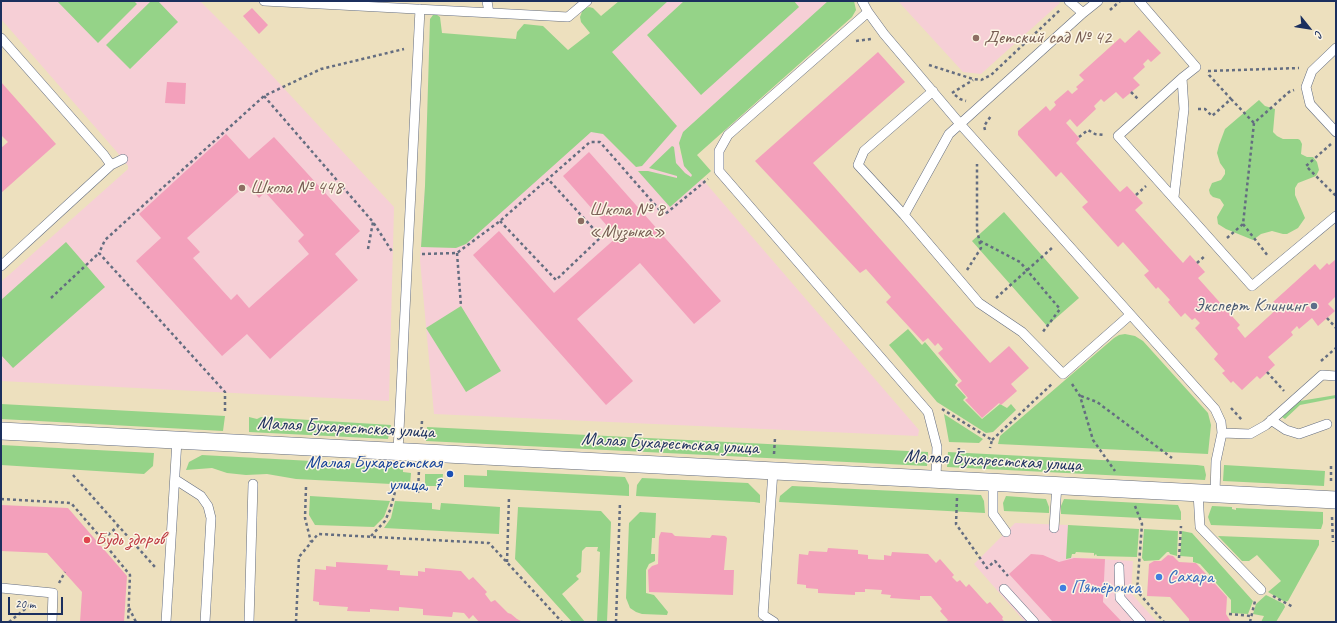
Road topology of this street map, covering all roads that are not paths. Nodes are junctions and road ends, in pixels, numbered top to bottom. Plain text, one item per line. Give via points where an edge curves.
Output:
1 (264, 1) edge
2 (487, 1) edge
3 (587, 1) edge
4 (862, 1) edge
5 (1098, 1) edge
6 (1139, 1) edge
7 (341, 3) edge
8 (1066, 4) edge
9 (420, 9) junction
10 (868, 12) junction
11 (489, 13) junction
12 (1083, 13) junction
13 (1, 38) edge
14 (1336, 48) edge
15 (1182, 78) junction
16 (933, 91) junction
17 (961, 125) junction
18 (1336, 132) edge
19 (123, 159) dead end
20 (111, 166) junction
21 (1174, 197) junction
22 (904, 215) junction
23 (1336, 216) edge
24 (1, 266) edge
25 (1130, 314) junction
26 (1336, 376) edge
27 (1271, 420) junction
28 (1327, 424) dead end
29 (1, 431) edge
30 (1222, 433) junction
31 (177, 440) junction
32 (398, 451) junction
33 (773, 470) junction
34 (936, 479) junction
35 (176, 480) junction
36 (993, 482) junction
37 (253, 484) dead end
38 (1057, 485) junction
39 (1198, 492) junction
40 (1215, 493) junction
41 (1333, 499) edge
42 (1054, 528) dead end
43 (1006, 532) dead end
44 (1119, 567) dead end
45 (1, 588) edge
46 (1004, 589) dead end
47 (1261, 590) road end
48 (760, 619) edge
49 (52, 622) edge
50 (166, 622) edge
51 (205, 622) edge
52 (249, 622) edge
53 (774, 622) edge
54 (1034, 622) edge
55 (1141, 622) edge

1 - 7 lane
2 - 11 lane
3 - 11 lane via 568,17
4 - 10 lane
5 - 12 lane
6 - 15 lane via 1196,67
7 - 9 lane
8 - 12 lane
9 - 11 lane
9 - 32 lane
10 - 16 lane
10 - 34 lane via 728,135 719,151 719,171 928,412 937,446
12 - 17 lane
13 - 20 lane
14 - 18 lane via 1312,71 1306,87 1310,104
15 - 21 lane via 1184,109
15 - 21 lane via 1118,136
16 - 17 lane
16 - 22 lane via 864,151 858,165
17 - 22 lane via 949,134
17 - 25 lane
19 - 20 lane
20 - 24 lane
21 - 23 lane via 1252,286
22 - 25 lane via 978,303 1022,332 1063,374
25 - 30 lane via 1216,408
26 - 27 lane via 1322,375
27 - 28 lane via 1286,430 1299,434
27 - 30 lane via 1250,434
29 - 31 street, Малая Бухарестская улица
30 - 40 lane via 1216,461
31 - 32 street, Малая Бухарестская улица
31 - 35 lane
32 - 33 street, Малая Бухарестская улица
33 - 34 street, Малая Бухарестская улица
33 - 48 lane
34 - 36 street, Малая Бухарестская улица
35 - 50 lane
35 - 51 lane via 201,496 208,506 211,518
36 - 38 street, Малая Бухарестская улица
36 - 43 lane via 993,514
37 - 52 lane
38 - 39 street, Малая Бухарестская улица
38 - 42 lane
39 - 40 street, Малая Бухарестская улица
39 - 47 lane via 1200,527
40 - 41 street, Малая Бухарестская улица
44 - 55 lane via 1120,598
45 - 49 lane via 53,593
46 - 54 lane
48 - 53 lane

